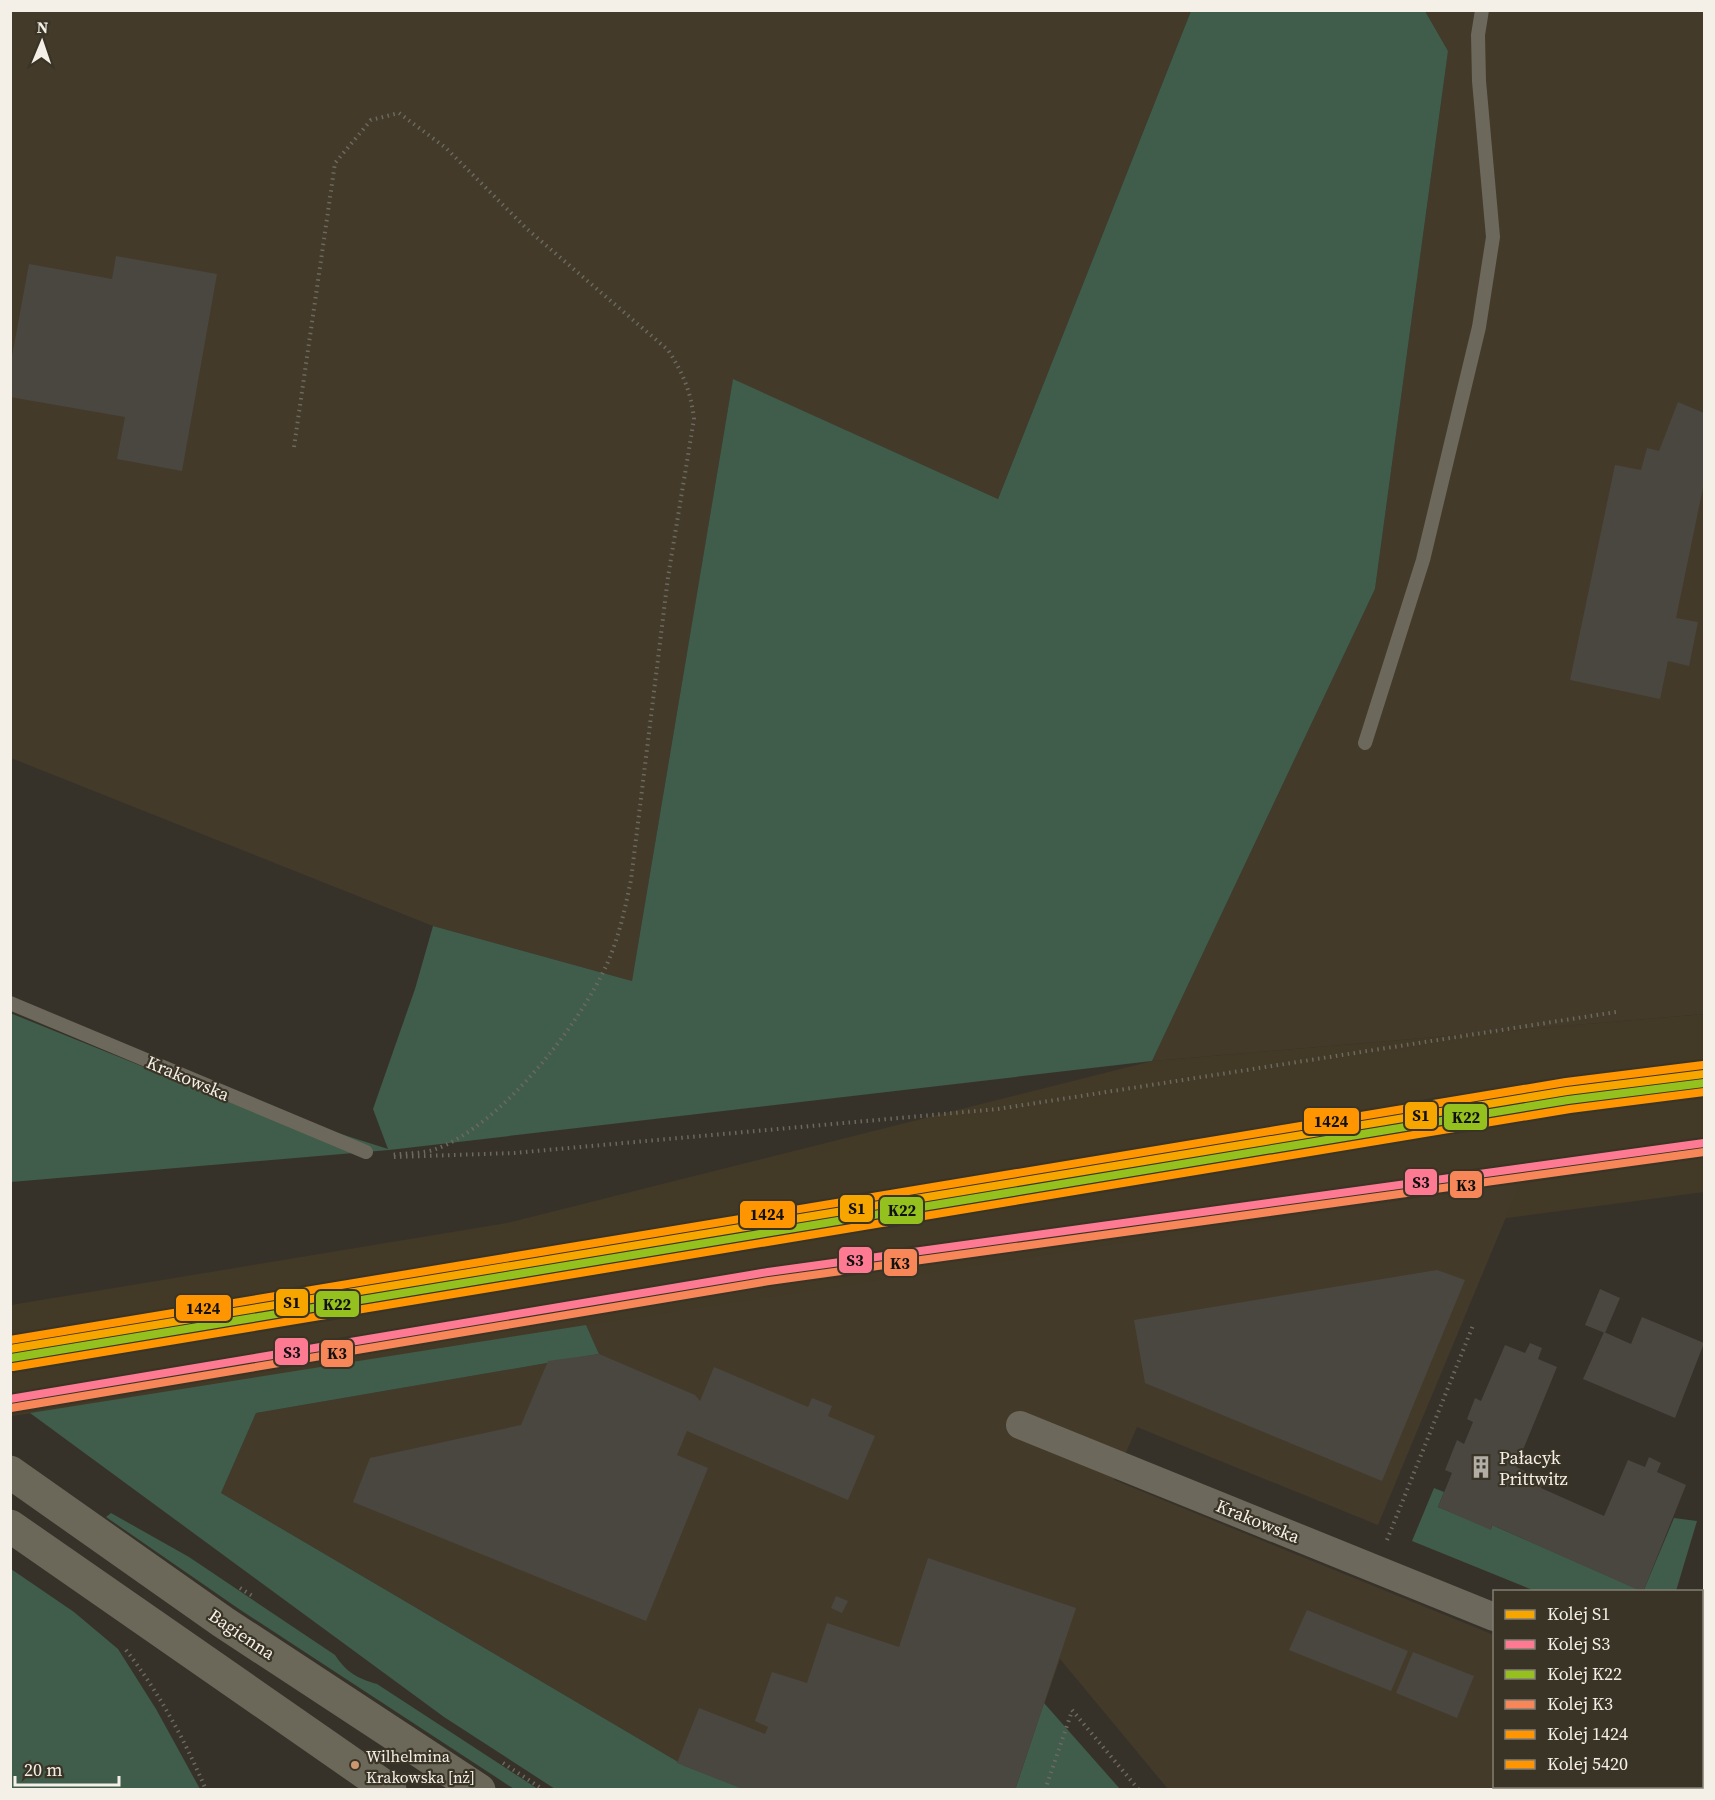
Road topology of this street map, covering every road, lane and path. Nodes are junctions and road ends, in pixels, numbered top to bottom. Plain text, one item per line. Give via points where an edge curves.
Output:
1 (1482, 10) edge
2 (294, 447) dead end
3 (1365, 743) dead end
4 (10, 1003) edge
5 (1616, 1012) dead end
6 (366, 1152) junction
7 (1474, 1323) dead end
8 (1020, 1425) dead end
9 (22, 1480) edge
10 (10, 1526) edge
11 (1376, 1569) junction
12 (1493, 1617) edge
13 (146, 1679) dead end
14 (206, 1790) edge
15 (390, 1790) edge
16 (479, 1790) edge
17 (1045, 1790) edge
18 (1139, 1790) edge

1 - 3 lane via 1479,81 1493,237 1481,315 1423,560
2 - 6 path via 335,163 371,120 399,113 446,148 527,229 668,351 692,397 694,419 668,577 631,880 621,928 607,964 586,1002 527,1080 463,1136 435,1150 391,1155
4 - 6 lane, Krakowska
5 - 6 path via 998,1109 513,1153 401,1158
7 - 11 path
8 - 11 street, Krakowska
9 - 16 main road, Bagienna via 223,1622
10 - 15 main road
11 - 12 street, Krakowska
13 - 14 path
17 - 18 path via 1072,1710

